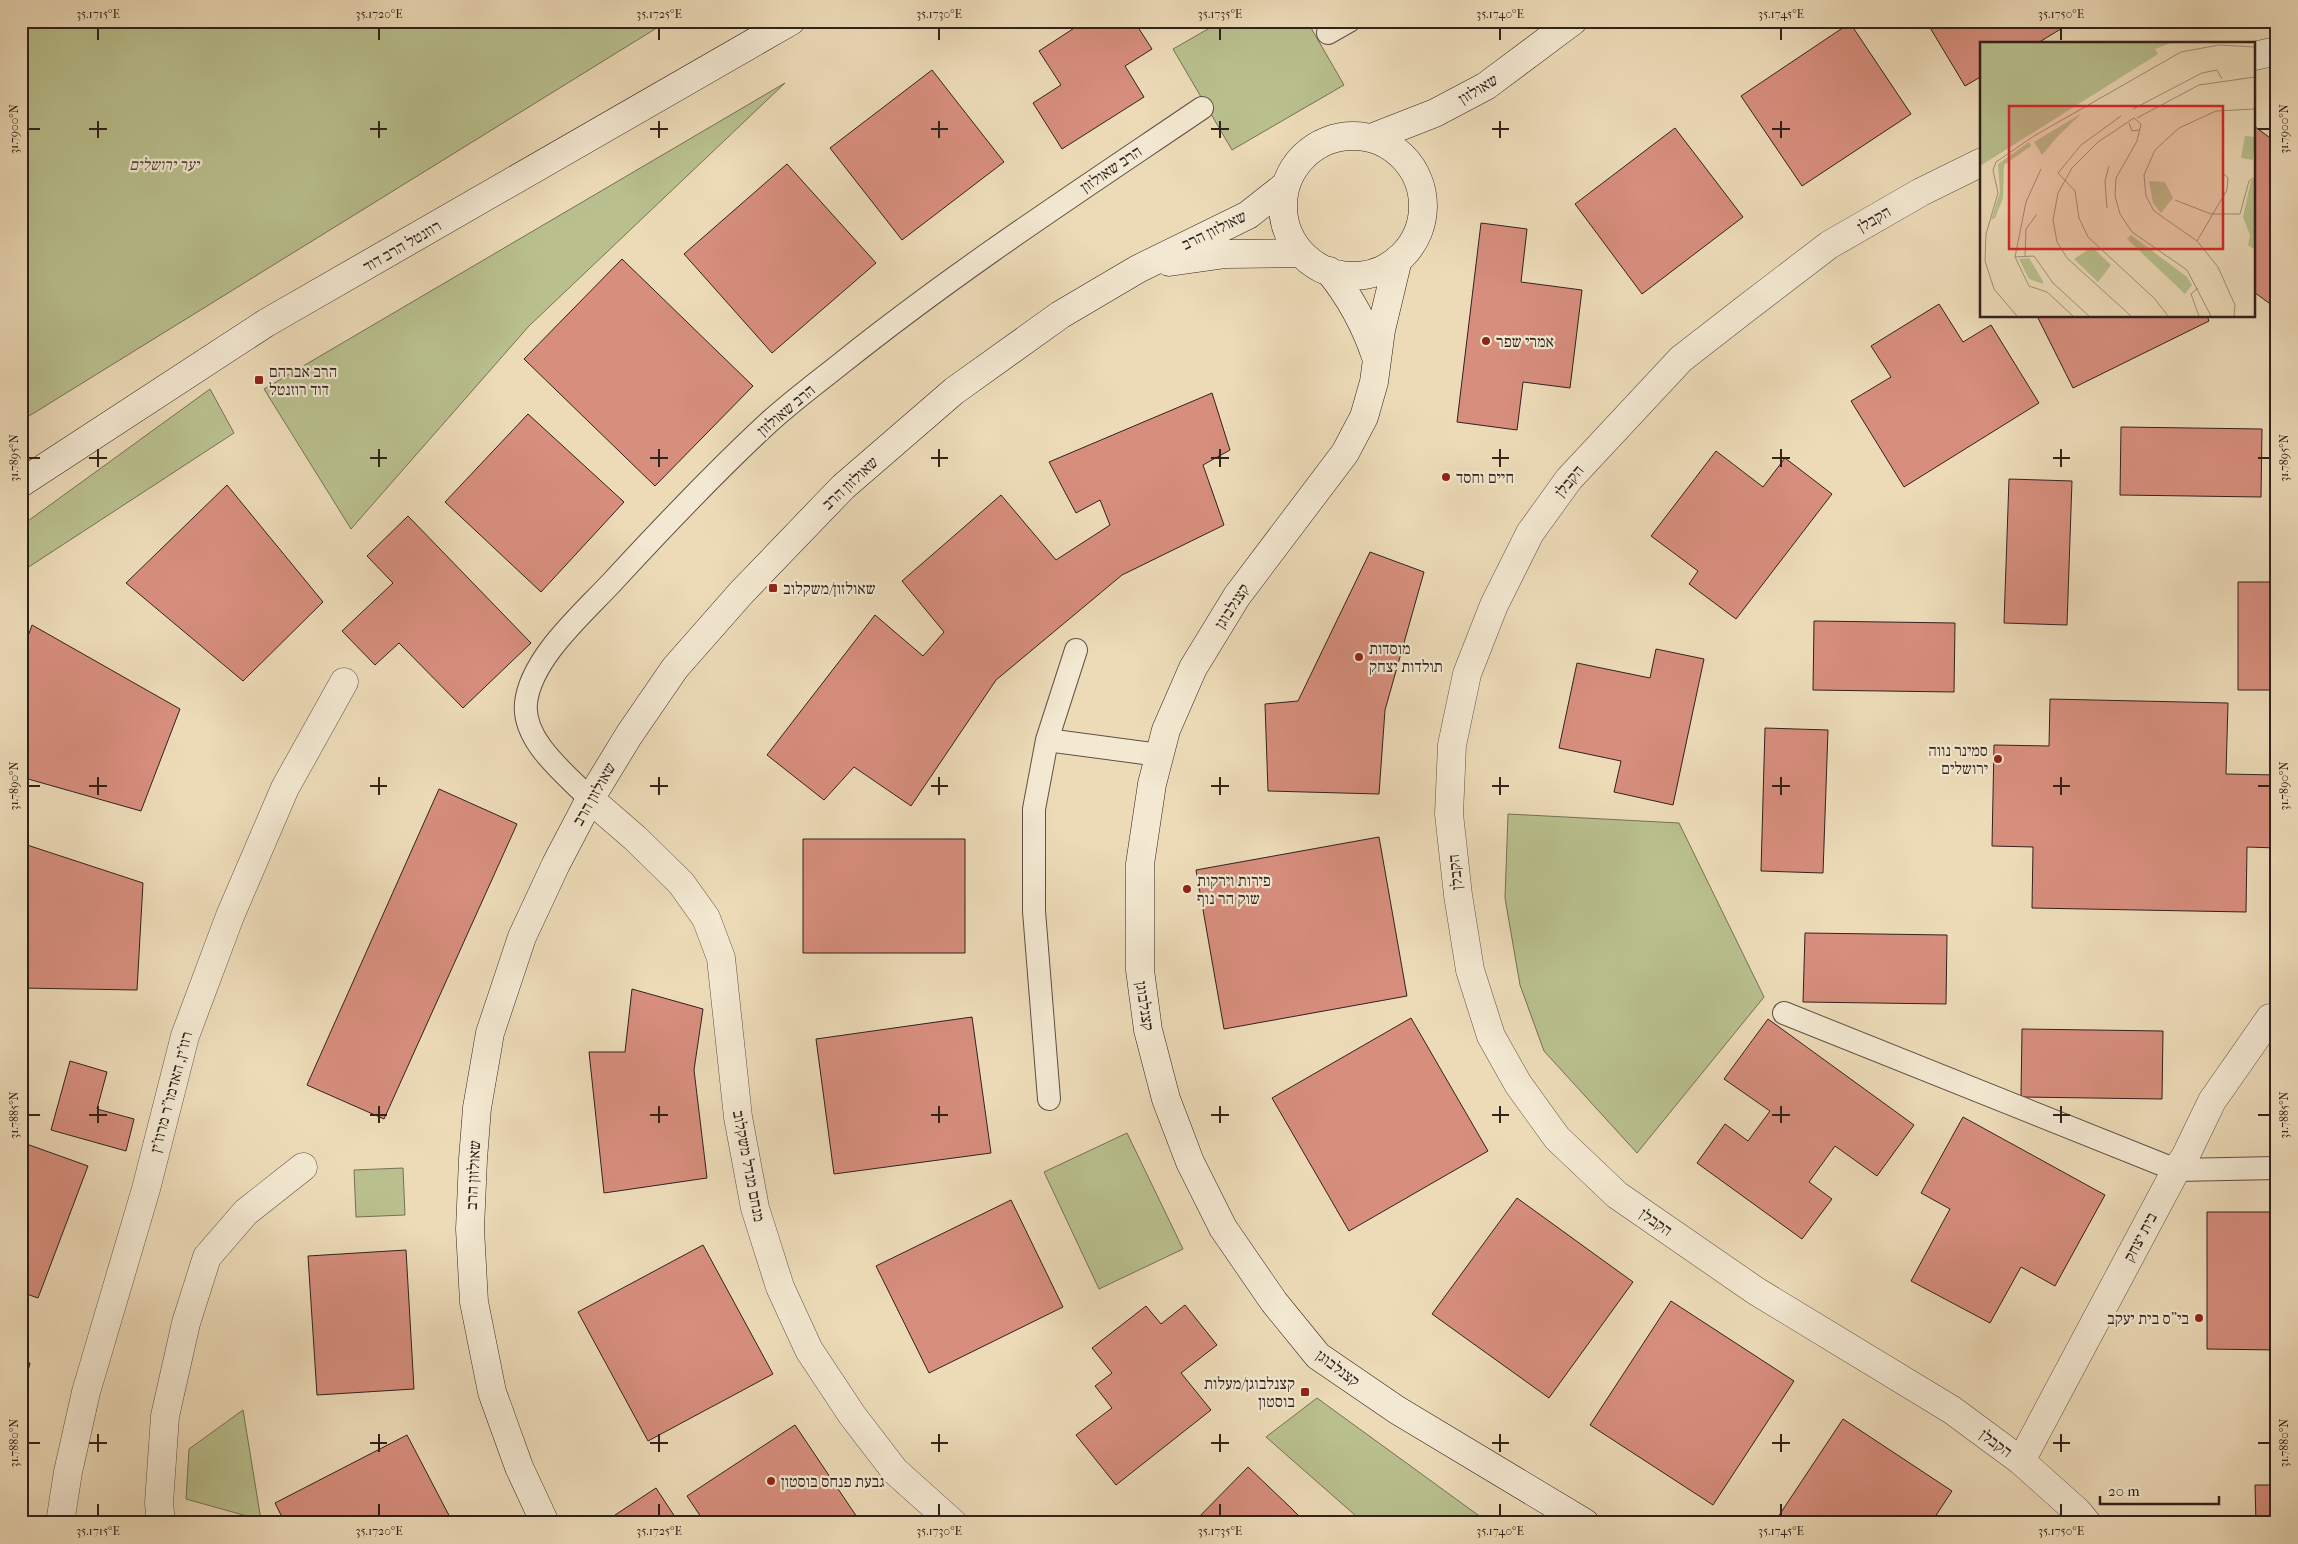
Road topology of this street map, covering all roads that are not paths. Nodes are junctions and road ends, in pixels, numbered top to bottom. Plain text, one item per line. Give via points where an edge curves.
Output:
1 (790, 21) edge
2 (1349, 21) edge
3 (1573, 21) edge
4 (1328, 33) dead end
5 (2277, 51) edge
6 (2256, 56) edge
7 (1202, 108) dead end
8 (1372, 138) junction
9 (1980, 163) edge
10 (1286, 184) junction
11 (1301, 253) junction
12 (1398, 259) junction
13 (1138, 269) junction
14 (1329, 271) junction
15 (1376, 358) junction
16 (21, 483) edge
17 (1076, 650) dead end
18 (344, 682) dead end
19 (1047, 740) junction
20 (1159, 755) junction
21 (590, 799) junction
22 (1784, 1013) dead end
23 (2273, 1014) edge
24 (1050, 1100) dead end
25 (303, 1167) dead end
26 (2277, 1168) edge
27 (2176, 1170) junction
28 (2020, 1461) junction
29 (60, 1523) edge
30 (161, 1523) edge
31 (545, 1523) edge
32 (953, 1523) edge
33 (1585, 1523) edge
34 (2087, 1523) edge

1 - 16 street, רוזנטל הרב דוד via 266,323
2 - 4 lane
3 - 8 street, שאולזון via 1472,94 1413,123
5 - 6 street
7 - 21 lane, הרב שאולזון via 1006,240 880,332 768,422 666,524 562,636 538,668 530,685 527,722 534,738
8 - 10 street via 1338,137 1315,146 1297,163
8 - 12 street via 1403,156 1421,187 1424,210 1420,230
9 - 28 street, הקבלן via 1921,192 1829,245 1744,310 1681,359 1569,479 1530,533 1494,605 1467,674 1452,746 1449,814 1470,970 1491,1036 1518,1084 1557,1138 1617,1195 1756,1291 1952,1410
10 - 11 street via 1284,221
10 - 13 street, שאולזון הרב via 1248,215
11 - 13 street, שאולזון הרב via 1226,254
11 - 14 street
12 - 14 street via 1388,267 1365,275
12 - 15 street, קצנלבוגן
13 - 21 street, שאולזון הרב via 1060,315 954,391 843,487 675,668
14 - 15 street, קצנלבוגן via 1359,313
15 - 20 street, קצנלבוגן via 1374,382 1364,417 1344,453 1237,596 1193,668 1166,730
17 - 19 lane
18 - 29 street, רוז'ין, האדמו"ר מרוז'ין via 285,788 230,916 185,1036 146,1189 86,1392
19 - 20 lane
19 - 24 lane via 1034,809 1034,911
20 - 33 street, קצנלבוגן via 1140,864 1140,970 1148,1030 1166,1099 1190,1162 1223,1228 1274,1302 1318,1356 1397,1410
21 - 31 street, שאולזון הרב via 522,937 490,1033 477,1108 473,1159 470,1229 474,1302 481,1338 492,1392 519,1467
21 - 32 street, מנחם מנדל משקלוב via 636,838 681,883 706,918 721,958 738,1117 756,1208 780,1287 809,1350 852,1415 895,1470
22 - 27 lane
23 - 27 street, בית יצחק via 2212,1101
25 - 30 street via 246,1212 207,1257 186,1323 165,1416 159,1503
26 - 27 lane
27 - 28 street, בית יצחק
28 - 34 street, הקבלן

